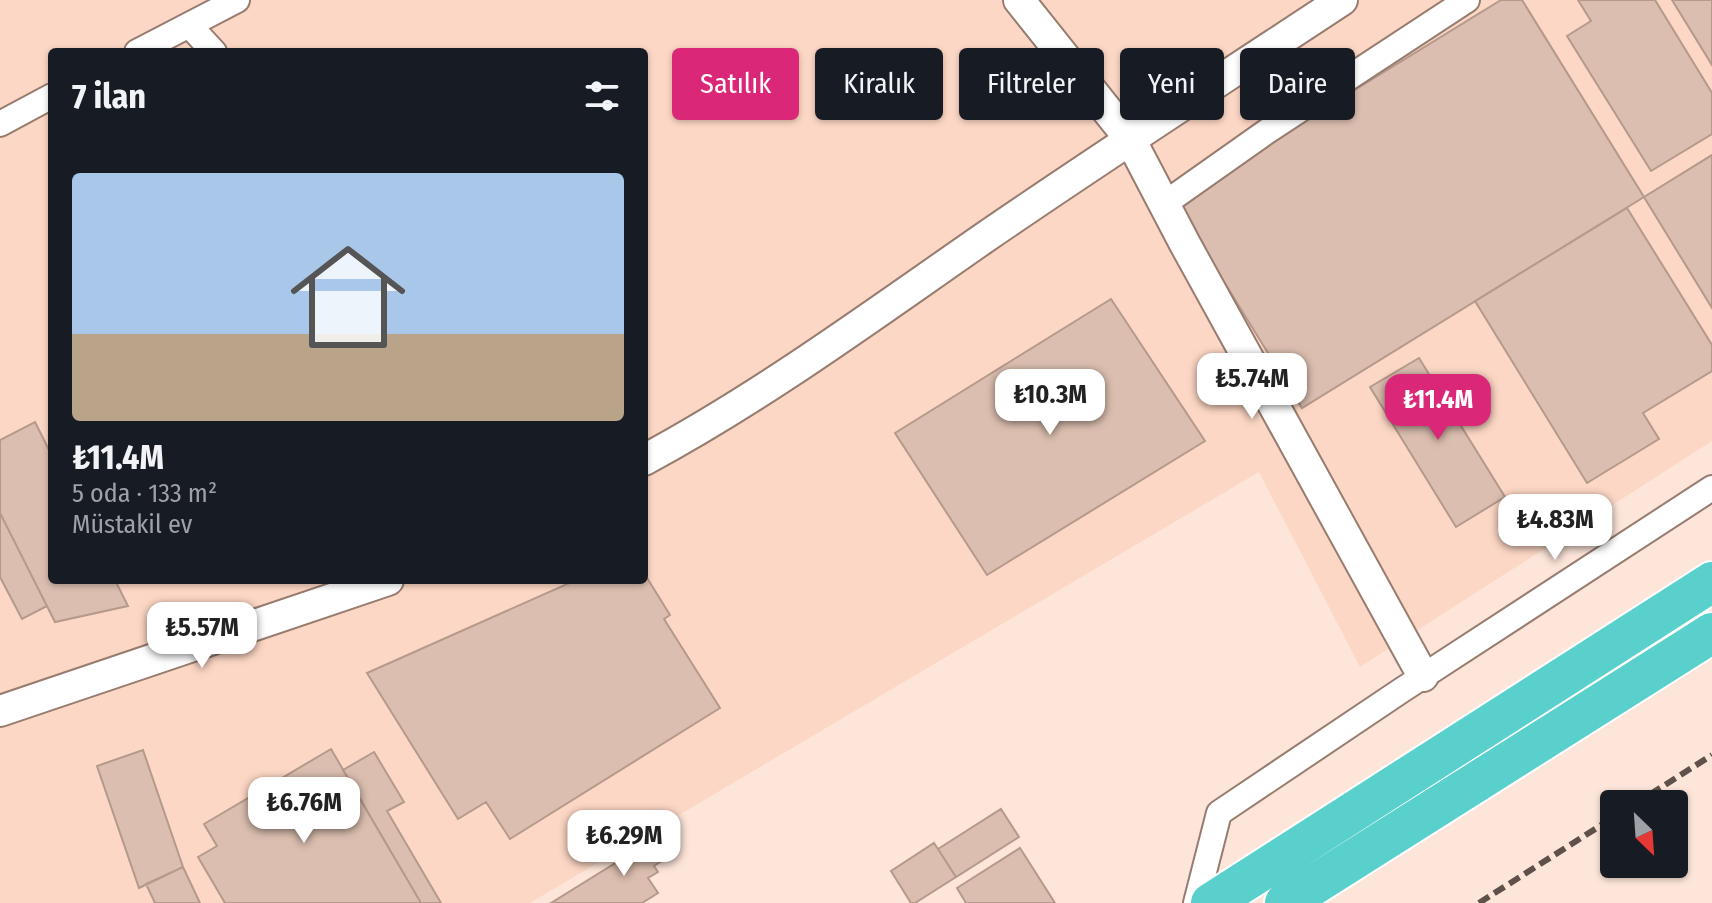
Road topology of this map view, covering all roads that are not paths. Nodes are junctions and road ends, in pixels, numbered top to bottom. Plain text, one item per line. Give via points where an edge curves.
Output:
1 (237, 0) edge
2 (1019, 0) edge
3 (1342, 0) edge
4 (1467, 0) edge
5 (189, 25) junction
6 (145, 48) edge
7 (210, 48) edge
8 (48, 98) edge
9 (0, 124) edge
10 (1130, 139) junction
11 (1164, 204) junction
12 (648, 458) edge
13 (1712, 488) edge
14 (1712, 582) edge
15 (376, 584) edge
16 (1712, 633) edge
17 (1423, 676) junction
18 (0, 711) edge
19 (1196, 903) edge
20 (1211, 903) edge
21 (1285, 903) edge

1 - 5 street
2 - 10 street
3 - 10 street
4 - 11 street
5 - 6 street
5 - 7 street
8 - 9 street
10 - 11 street
10 - 12 street via 803,363
11 - 17 street
13 - 17 street
14 - 20 highway
15 - 18 street
16 - 21 highway
17 - 19 street via 1219,813

